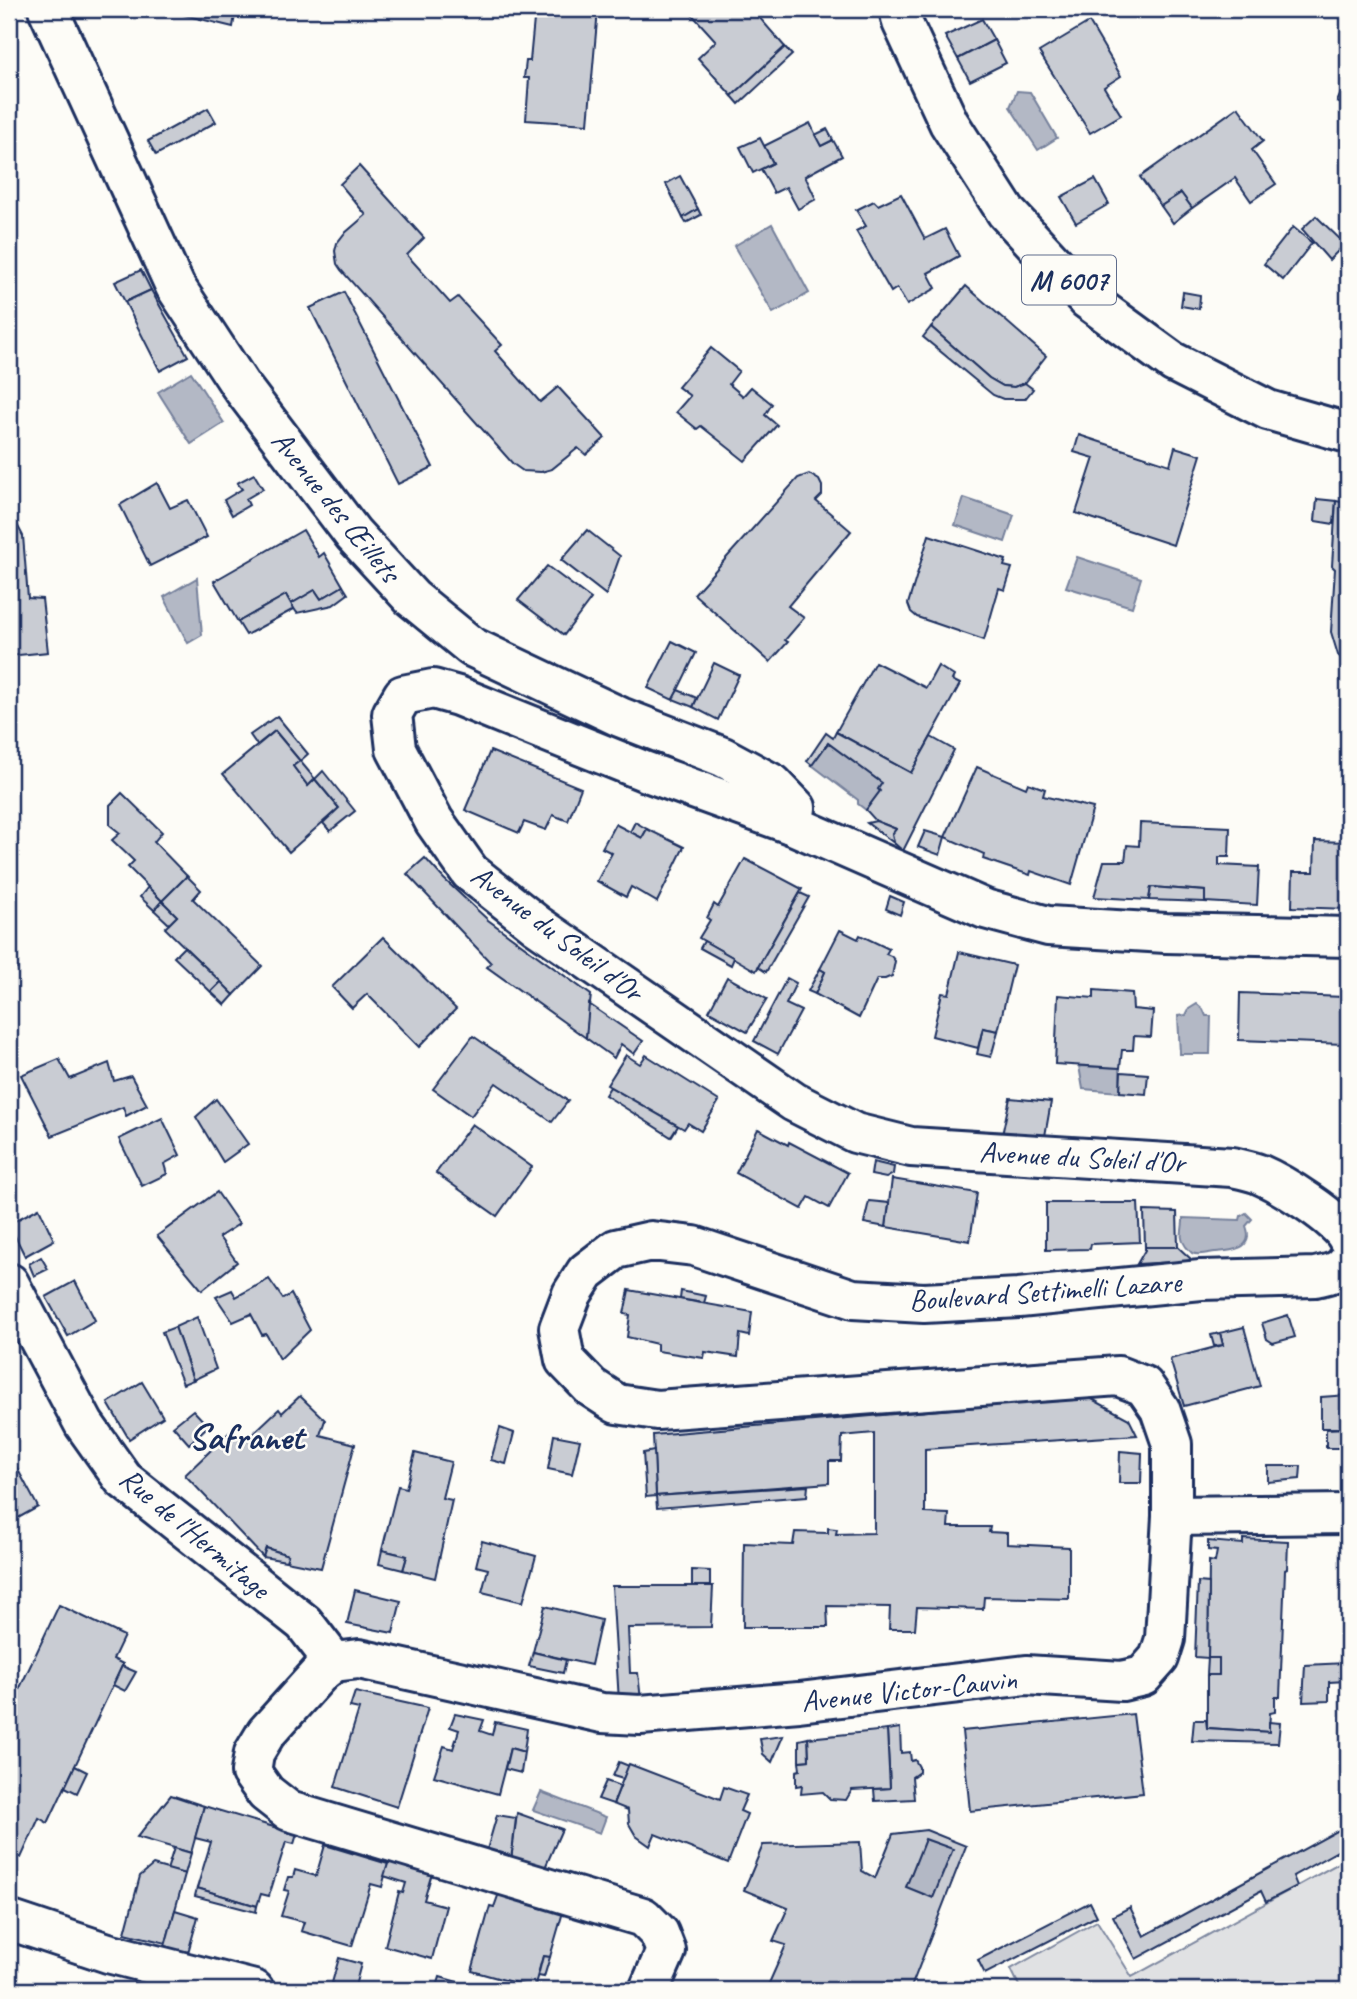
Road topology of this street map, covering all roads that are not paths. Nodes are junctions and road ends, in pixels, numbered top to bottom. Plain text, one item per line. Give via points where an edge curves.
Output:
1 (48, 9) edge
2 (899, 9) edge
3 (1348, 433) edge
4 (793, 825) junction
5 (1348, 937) edge
6 (1348, 1239) edge
7 (1348, 1261) edge
8 (586, 1272) joint
9 (9, 1283) edge
10 (1348, 1514) edge
11 (1172, 1516) junction
12 (334, 1662) junction
13 (9, 1920) edge
14 (254, 1990) edge
15 (649, 1990) edge

1 - 4 street, Avenue des Œillets via 174,286 240,385 354,534 404,589 472,647 620,717 723,757 773,784 796,808
2 - 3 street, M 6007 via 949,123 1006,212 1088,300 1174,362 1268,410
4 - 5 street, Avenue du Soleil d'Or via 985,909 1048,926
4 - 6 street, Avenue du Soleil d'Or via 433,689 403,695 392,714 396,749 434,821 470,872 537,925 794,1102 855,1133 911,1147 1232,1167 1290,1190
7 - 8 street, Boulevard Settimelli Lazare via 1344,1268 1315,1277 1201,1280 924,1303 853,1299 694,1246 651,1241 616,1249
8 - 11 street, Avenue Victor-Cauvin via 559,1328 565,1360 617,1405 657,1410 1118,1376 1144,1386 1160,1409 1172,1444
9 - 12 street, Rue de l'Hermitage via 84,1424 123,1479 304,1623
10 - 11 street
11 - 12 street, Avenue Victor-Cauvin via 1165,1639 1159,1658 1143,1676 1122,1681 1026,1675 640,1715 602,1713 359,1659
12 - 15 street via 266,1733 254,1753 251,1772 266,1793 289,1811 643,1917 659,1933 666,1951
13 - 14 street via 108,1953

